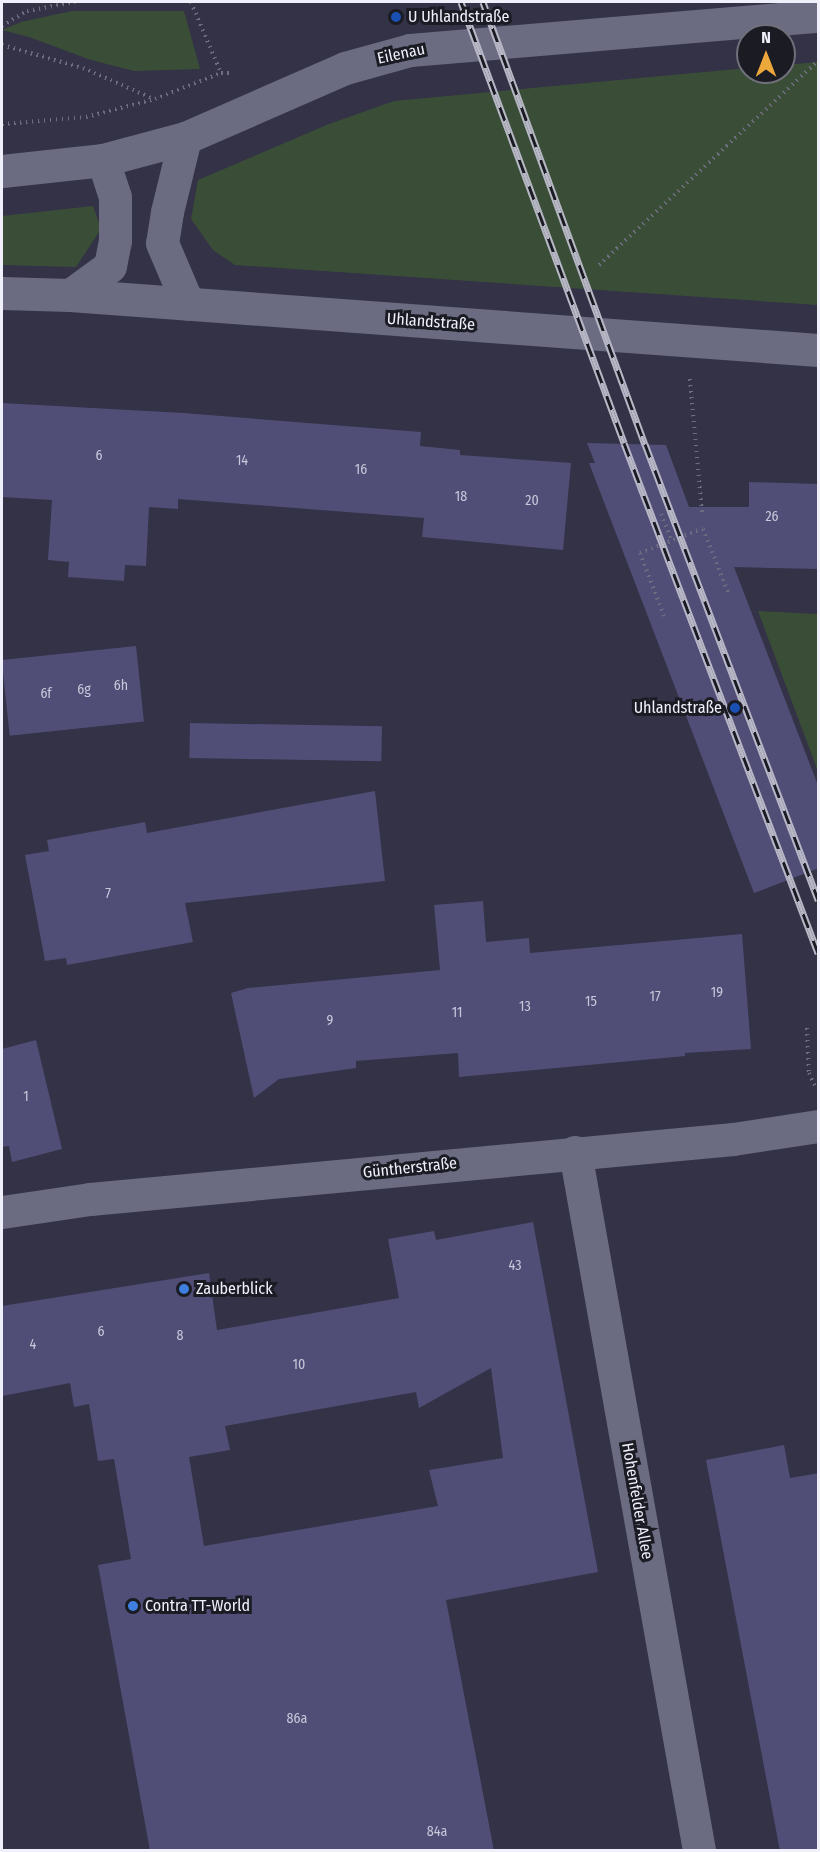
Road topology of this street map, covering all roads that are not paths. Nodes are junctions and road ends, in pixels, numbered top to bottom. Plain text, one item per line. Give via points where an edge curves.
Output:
1 (819, 16) edge
2 (185, 138) junction
3 (103, 160) junction
4 (2, 171) edge
5 (2, 293) edge
6 (70, 295) junction
7 (188, 304) junction
8 (819, 350) edge
9 (819, 1126) edge
10 (575, 1152) junction
11 (2, 1212) edge
12 (699, 1851) edge

1 - 2 street, Eilenau via 410,50 345,68
2 - 3 street, Eilenau
2 - 7 street via 162,243
3 - 4 street, Eilenau
3 - 6 street via 115,197 115,241 110,266
5 - 6 street, Uhlandstraße
6 - 7 street, Uhlandstraße
7 - 8 street, Uhlandstraße
9 - 10 street, Güntherstraße via 733,1139
10 - 11 street, Güntherstraße via 90,1199
10 - 12 street, Hohenfelder Allee

